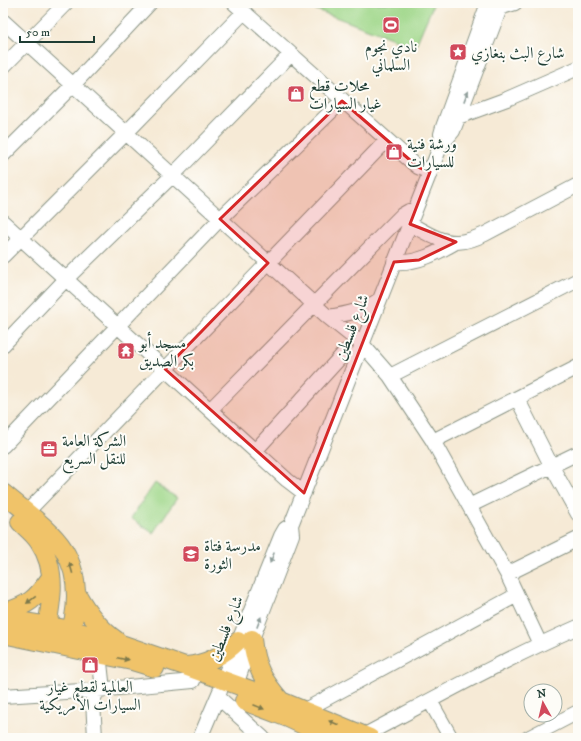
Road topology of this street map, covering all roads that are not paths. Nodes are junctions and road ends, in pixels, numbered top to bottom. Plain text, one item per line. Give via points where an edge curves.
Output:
1 (66, 3) edge
2 (150, 3) edge
3 (515, 3) edge
4 (496, 5) edge
5 (239, 7) edge
6 (3, 21) edge
7 (27, 43) junction
8 (291, 54) junction
9 (3, 67) edge
10 (578, 68) edge
11 (73, 85) junction
12 (342, 100) junction
13 (458, 117) junction
14 (126, 133) junction
15 (387, 140) junction
16 (442, 142) junction
17 (3, 155) edge
18 (430, 172) junction
19 (173, 175) junction
20 (578, 185) edge
21 (416, 209) junction
22 (220, 219) junction
23 (3, 222) edge
24 (410, 224) junction
25 (21, 238) junction
26 (456, 242) junction
27 (3, 256) edge
28 (394, 262) junction
29 (268, 263) junction
30 (66, 279) junction
31 (578, 280) edge
32 (379, 300) junction
33 (314, 304) junction
34 (328, 317) junction
35 (117, 326) junction
36 (3, 345) edge
37 (362, 345) junction
38 (346, 352) dead end
39 (578, 367) edge
40 (165, 369) junction
41 (390, 376) junction
42 (517, 398) junction
43 (210, 410) junction
44 (433, 442) junction
45 (3, 446) edge
46 (255, 451) junction
47 (578, 452) edge
48 (551, 465) junction
49 (3, 493) edge
50 (304, 493) junction
51 (469, 506) junction
52 (3, 507) edge
53 (26, 513) junction
54 (578, 514) edge
55 (578, 539) edge
56 (507, 574) junction
57 (51, 577) junction
58 (77, 594) junction
59 (516, 594) junction
60 (3, 613) edge
61 (3, 618) edge
62 (578, 627) edge
63 (3, 634) edge
64 (45, 634) junction
65 (69, 639) junction
66 (245, 640) junction
67 (121, 644) junction
68 (540, 644) junction
69 (99, 654) junction
70 (189, 674) junction
71 (224, 688) junction
72 (97, 690) junction
73 (3, 696) edge
74 (281, 701) junction
75 (430, 701) junction
76 (305, 710) junction
77 (578, 712) edge
78 (367, 737) edge
79 (95, 738) edge
80 (200, 738) edge
81 (263, 738) edge
82 (331, 738) edge
83 (451, 738) edge
84 (528, 738) edge

1 - 7 street
2 - 11 street
3 - 4 street
13 -> 4 street, شارع فلسطين
4 - 16 street, شارع فلسطين via 442,127
5 - 8 street
5 - 14 street
6 - 7 street
7 - 9 street
7 - 11 street
8 - 12 street
8 - 19 street
10 - 13 street
11 - 14 street
11 - 17 street
12 - 15 street
12 - 22 street
13 - 16 street, شارع فلسطين via 450,134
14 - 19 street
14 - 25 street
15 - 18 street via 413,163
15 - 29 street
16 - 18 street, شارع فلسطين
18 - 21 street, شارع فلسطين
19 - 22 street
19 - 30 street
20 - 26 street via 485,234 471,240
21 - 24 street, شارع فلسطين
21 - 33 street via 408,210 402,215
22 - 29 street
22 - 35 street
23 - 25 street
24 - 26 street via 433,236
24 - 28 street, شارع فلسطين
25 - 27 street
25 - 30 street
26 - 28 street via 419,260
28 - 32 street, شارع فلسطين
29 - 33 street
29 - 40 street
30 - 35 street
30 - 36 street
31 - 41 street
32 - 34 street via 357,312
32 - 37 street, شارع فلسطين
33 - 34 street
33 - 43 street
34 - 37 street
35 - 40 street
35 - 45 street
37 - 41 street
37 - 50 street, شارع فلسطين
38 - 46 street
39 - 42 street
40 - 43 street
40 - 53 street
41 - 44 street
42 - 44 street
42 - 48 street
43 - 46 street
44 - 51 street
46 - 50 street
47 - 48 street
48 - 51 street
48 - 54 street
49 - 53 main road
50 - 66 street, شارع فلسطين via 291,525 281,536
51 - 56 street
52 - 57 main road via 38,541 48,560
58 -> 53 main road via 70,562 64,550
55 - 56 street
56 - 59 street
57 -> 60 main road via 31,602
57 - 64 main road via 52,595
58 - 65 main road via 75,617
58 - 67 main road via 91,617
59 - 68 street
59 - 76 street
61 - 64 main road
62 - 68 street
63 - 64 main road
64 - 65 main road
65 - 67 main road
65 - 69 main road
66 - 70 main road
66 - 71 street, شارع فلسطين
66 - 74 main road via 254,654 257,666
67 - 70 main road
68 - 75 street
69 -> 70 main road
69 - 72 street via 102,681
70 - 71 main road
70 - 72 street
71 - 74 main road
71 - 80 street, شارع فلسطين
71 - 81 street
71 -> 82 main road
72 - 73 street
72 - 79 street via 93,700
74 - 76 main road
75 - 78 street
75 - 83 street
78 -> 76 main road
77 - 84 street

